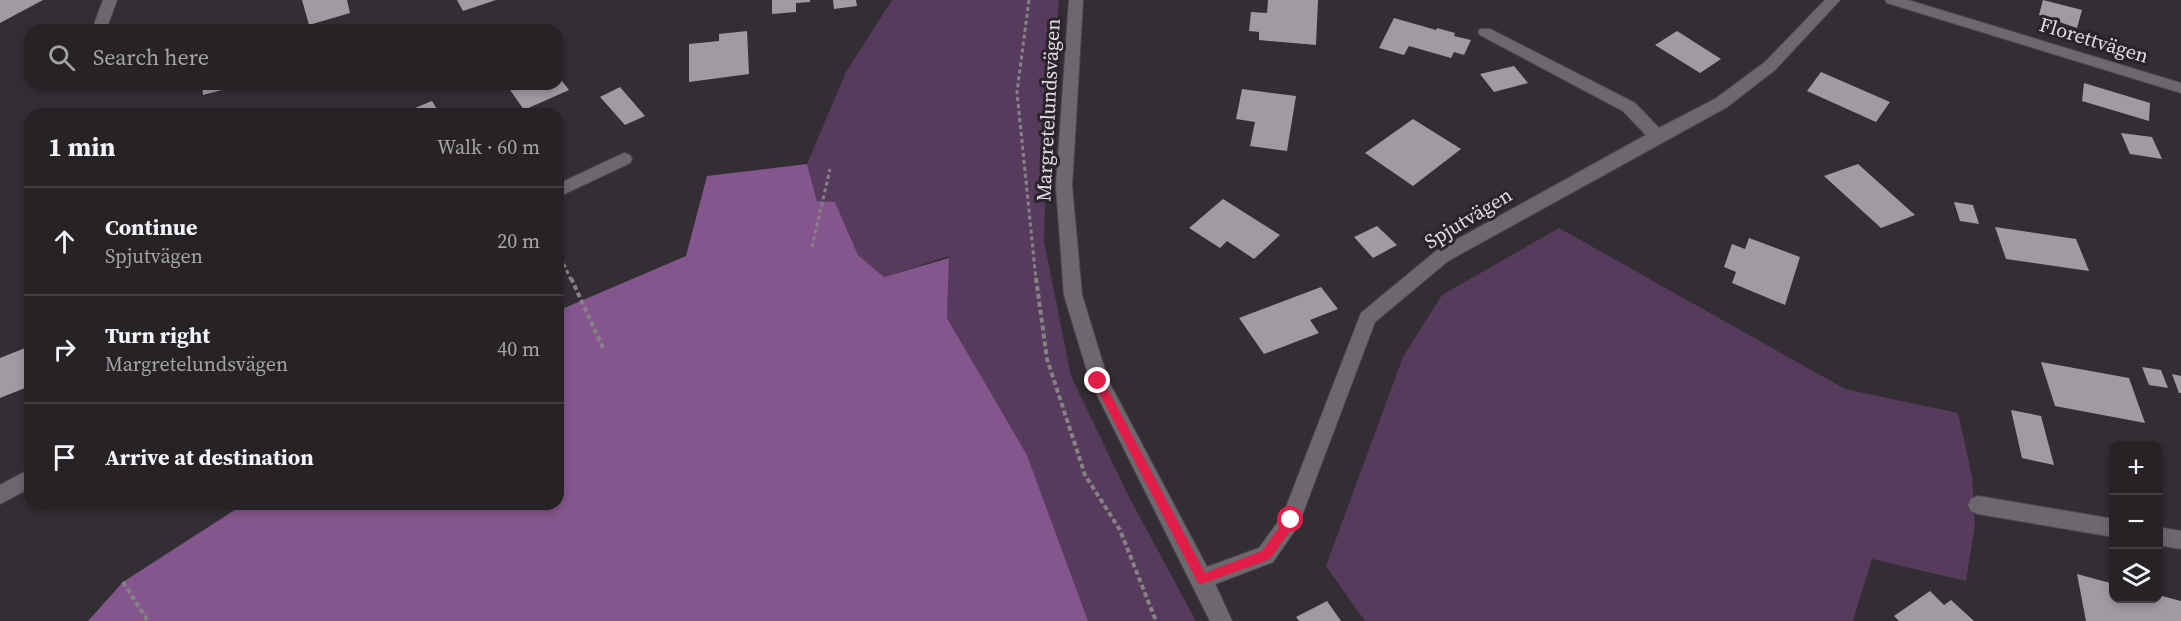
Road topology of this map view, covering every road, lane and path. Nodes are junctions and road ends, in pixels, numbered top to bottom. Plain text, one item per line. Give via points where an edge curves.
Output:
1 (110, 0) edge
2 (1076, 0) edge
3 (1833, 0) edge
4 (1892, 0) edge
5 (101, 24) edge
6 (1485, 32) dead end
7 (2181, 88) edge
8 (1657, 136) junction
9 (624, 159) dead end
10 (830, 169) dead end
11 (564, 188) edge
12 (812, 247) dead end
13 (564, 264) edge
14 (604, 350) dead end
15 (24, 481) edge
16 (0, 495) edge
17 (1978, 505) dead end
18 (2109, 527) edge
19 (2163, 537) edge
20 (2181, 540) edge
21 (1202, 579) junction
22 (123, 582) dead end
23 (148, 621) edge
24 (1221, 621) edge

1 - 5 street
2 - 21 street, Margretelundsvägen via 1064,186 1073,295 1098,381
3 - 8 street, Spjutvägen via 1754,79 1721,103
4 - 7 street, Florettvägen
6 - 8 street via 1629,107
8 - 21 street, Spjutvägen via 1442,256 1367,318 1291,520 1266,555
9 - 11 street
10 - 12 path
13 - 14 path
15 - 16 street
17 - 18 street
19 - 20 street
21 - 24 street, Margretelundsvägen
22 - 23 path

